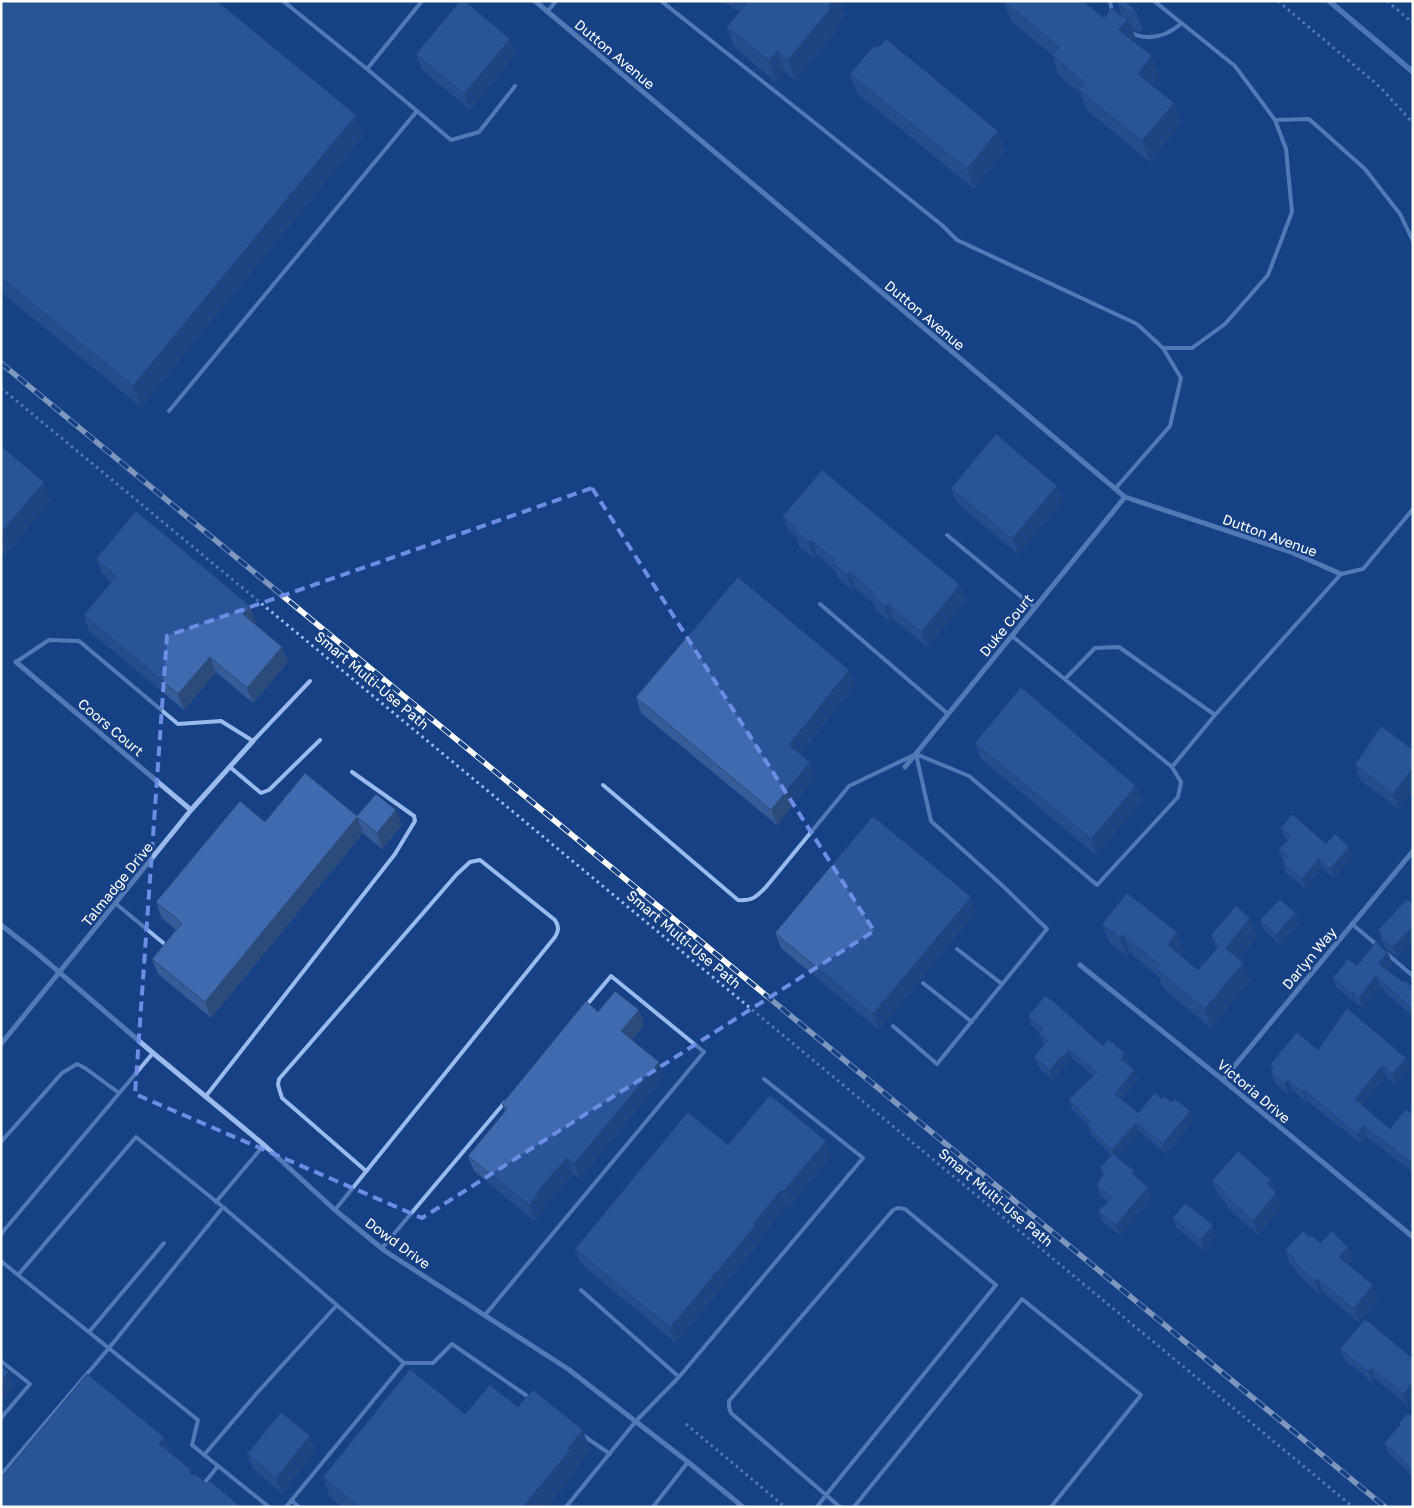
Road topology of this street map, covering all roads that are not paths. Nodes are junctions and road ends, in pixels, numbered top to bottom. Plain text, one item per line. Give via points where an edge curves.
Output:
1 (283, 1) edge
2 (422, 1) edge
3 (535, 1) edge
4 (556, 1) edge
5 (661, 1) edge
6 (1110, 1) edge
7 (1154, 1) edge
8 (548, 12) junction
9 (1116, 18) edge
10 (1182, 23) junction
11 (1125, 29) edge
12 (367, 69) junction
13 (515, 86) dead end
14 (418, 112) junction
15 (1275, 120) junction
16 (1413, 241) edge
17 (1163, 348) junction
18 (169, 411) dead end
19 (1115, 489) junction
20 (1125, 497) junction
21 (1413, 509) edge
22 (947, 535) dead end
23 (1342, 574) junction
24 (820, 604) dead end
25 (1035, 608) junction
26 (1012, 636) junction
27 (16, 662) joint
28 (1065, 679) junction
29 (310, 681) dead end
30 (948, 714) junction
31 (1215, 715) junction
32 (320, 740) dead end
33 (252, 741) junction
34 (916, 754) junction
35 (230, 767) junction
36 (1172, 767) junction
37 (904, 768) dead end
38 (352, 772) dead end
39 (603, 785) dead end
40 (191, 810) junction
41 (1413, 851) edge
42 (115, 903) junction
43 (1352, 924) junction
44 (1, 925) edge
45 (169, 947) edge
46 (957, 949) dead end
47 (1080, 965) dead end
48 (59, 972) junction
49 (1413, 976) edge
50 (923, 983) dead end
51 (1002, 984) junction
52 (580, 1013) edge
53 (972, 1022) junction
54 (892, 1026) dead end
55 (1, 1044) edge
56 (153, 1053) junction
57 (764, 1079) dead end
58 (1224, 1080) junction
59 (118, 1093) junction
60 (206, 1096) junction
61 (510, 1096) edge
62 (1, 1142) edge
63 (264, 1144) junction
64 (366, 1171) junction
65 (216, 1202) junction
66 (223, 1207) junction
67 (335, 1210) junction
68 (1, 1234) edge
69 (1413, 1237) edge
70 (164, 1243) dead end
71 (382, 1248) junction
72 (1, 1261) edge
73 (18, 1275) junction
74 (581, 1290) dead end
75 (337, 1305) junction
76 (485, 1315) junction
77 (89, 1332) junction
78 (109, 1348) junction
79 (1, 1361) edge
80 (404, 1363) junction
81 (679, 1377) junction
82 (531, 1399) edge
83 (1, 1418) edge
84 (636, 1421) junction
85 (578, 1432) edge
86 (610, 1454) junction
87 (204, 1455) junction
88 (688, 1462) junction
89 (218, 1466) junction
90 (1, 1475) edge
91 (199, 1490) edge
92 (826, 1495) junction
93 (291, 1500) junction
94 (269, 1507) edge
95 (286, 1507) edge
96 (299, 1507) edge
97 (566, 1507) edge
98 (653, 1507) edge
99 (744, 1507) edge
100 (817, 1507) edge
101 (840, 1507) edge
102 (854, 1507) edge
103 (1051, 1507) edge

1 - 12 lane
2 - 12 lane
3 - 8 street, Dutton Avenue
4 - 8 lane
5 - 17 lane via 957,240 1138,324
6 - 9 lane
7 - 10 lane
8 - 19 street, Dutton Avenue
10 - 11 lane via 1158,38 1144,38
10 - 15 lane via 1235,66
12 - 14 lane
13 - 14 lane via 480,132 451,140
14 - 18 lane
15 - 16 lane via 1309,119 1316,125 1365,168 1400,214
15 - 17 lane via 1286,149 1292,212 1268,275 1225,324 1192,348
17 - 19 lane via 1181,378 1170,426
19 - 20 street, Dutton Avenue
20 - 23 street, Dutton Avenue via 1291,552
20 - 25 street, Duke Court
21 - 23 lane via 1363,569
22 - 25 lane
23 - 31 lane
24 - 30 lane
25 - 26 street, Duke Court
26 - 28 lane
26 - 30 street, Duke Court
27 - 33 lane via 49,640 80,641 178,724 222,721
27 - 40 street, Coors Court
28 - 31 lane via 1095,648 1119,647
28 - 36 lane
29 - 33 lane
30 - 34 street, Duke Court
31 - 36 lane
32 - 35 lane via 269,790 261,793
33 - 35 street, Talmadge Drive
34 - 36 lane via 970,776 1097,885 1178,797 1181,782
34 - 37 street, Duke Court
34 - 39 lane via 849,786 766,887 748,901 738,900
34 - 51 lane via 931,821 1047,929
35 - 40 street, Talmadge Drive
38 - 60 lane via 414,816 415,821 395,854
40 - 42 street, Talmadge Drive
41 - 43 street, Darlyn Way
42 - 45 lane
42 - 48 street, Talmadge Drive
43 - 49 lane
43 - 58 street, Darlyn Way
44 - 48 street, Dowd Drive
46 - 51 lane
47 - 58 street, Victoria Drive
48 - 55 street, Talmadge Drive
48 - 56 street, Dowd Drive
50 - 53 lane
51 - 53 lane
52 - 76 lane via 611,976 704,1052
53 - 54 lane via 937,1064
56 - 59 lane
56 - 60 street, Dowd Drive
57 - 81 lane via 863,1158
58 - 69 street, Victoria Drive
59 - 62 lane via 77,1064 62,1073
59 - 68 lane
60 - 63 street, Dowd Drive
61 - 71 lane
63 - 65 lane
63 - 67 street, Dowd Drive
64 - 64 lane via 556,937 558,925 555,920 480,860 470,862 457,874 279,1079 282,1098
64 - 67 lane
65 - 66 lane
65 - 73 lane via 136,1137
66 - 75 lane
66 - 78 lane
67 - 71 street, Dowd Drive
70 - 77 lane
71 - 76 street, Dowd Drive
72 - 73 lane
73 - 77 lane
74 - 81 lane
75 - 80 lane
75 - 87 lane
76 - 84 street, Dowd Drive via 568,1369
77 - 78 lane
78 - 87 lane via 198,1420 192,1445
78 - 90 lane
79 - 83 lane via 30,1384
80 - 82 lane via 433,1363 452,1344
80 - 93 lane
81 - 84 lane
84 - 86 lane
84 - 88 street, Dowd Drive
85 - 86 lane
86 - 97 lane
87 - 89 lane
88 - 98 lane
88 - 99 street, Dowd Drive
89 - 91 lane
89 - 94 lane
92 - 92 lane via 996,1285 905,1210 898,1208 729,1401 731,1413
92 - 100 lane
92 - 101 lane
93 - 95 lane
93 - 96 lane
102 - 103 lane via 1022,1299 1140,1395

